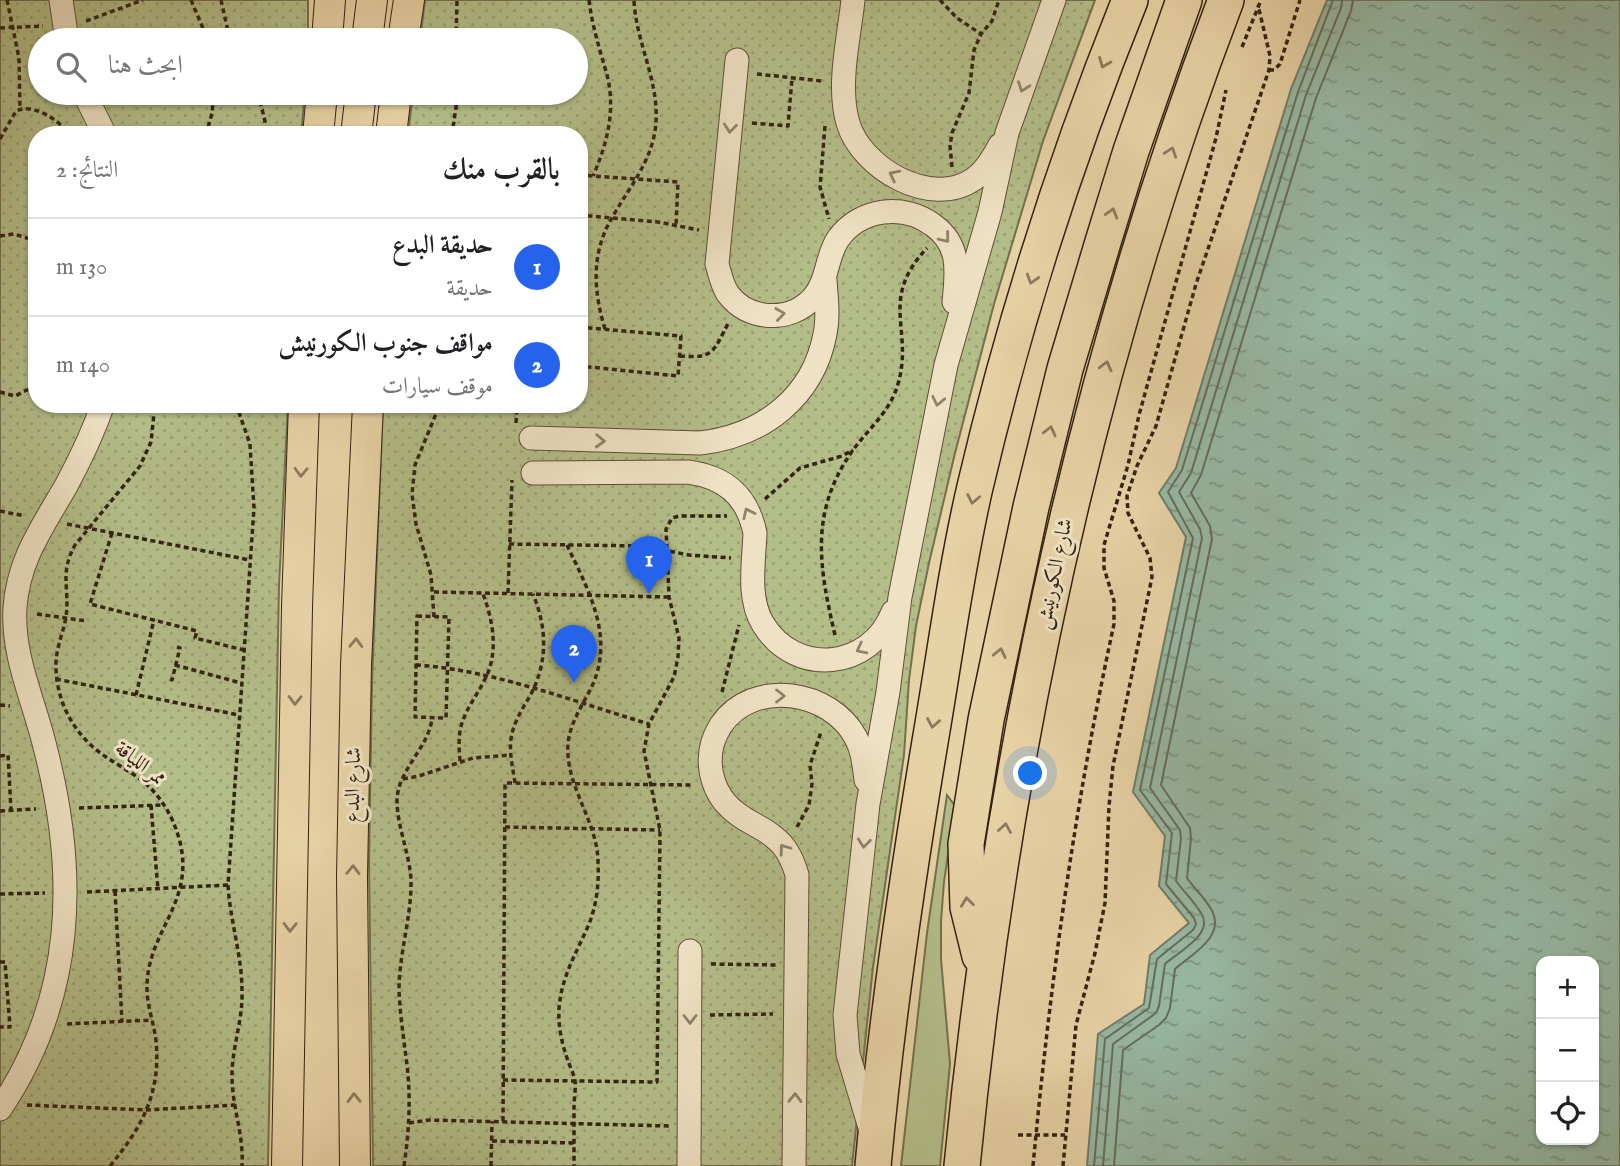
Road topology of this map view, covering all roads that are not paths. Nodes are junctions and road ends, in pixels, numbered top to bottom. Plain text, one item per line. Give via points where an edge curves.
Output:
1 (61, 0) edge
2 (330, 0) edge
3 (372, 0) edge
4 (409, 0) edge
5 (853, 0) edge
6 (1054, 0) edge
7 (1129, 0) edge
8 (1184, 0) edge
9 (1248, 2) edge
10 (65, 28) edge
11 (328, 28) edge
12 (368, 28) edge
13 (405, 28) edge
14 (745, 67) road end
15 (91, 105) edge
16 (321, 105) edge
17 (360, 105) edge
18 (395, 105) edge
19 (101, 126) edge
20 (319, 126) edge
21 (357, 126) edge
22 (392, 126) edge
23 (1007, 133) junction
24 (825, 280) junction
25 (946, 365) junction
26 (99, 413) edge
27 (304, 413) edge
28 (368, 413) edge
29 (523, 434) road end
30 (523, 470) road end
31 (900, 597) junction
32 (868, 804) junction
33 (699, 958) road end
34 (984, 968) junction
35 (2, 1107) edge
36 (874, 1155) edge
37 (287, 1166) edge
38 (355, 1166) edge
39 (689, 1166) edge
40 (794, 1166) edge
41 (962, 1166) edge

1 - 10 street
2 - 11 main road
3 - 12 main road
4 - 13 main road
23 -> 5 street via 984,170 957,187 917,185 879,167 852,134 844,101
6 -> 23 street
7 -> 36 highway via 1064,174 1000,386 975,490 918,813
34 -> 8 highway via 972,930 965,844 986,720 1065,369 1130,151
34 -> 9 highway, شارع الكورنيش via 1013,782 1070,505 1109,356 1171,151
14 -> 24 street via 718,236 721,281 740,305 770,316 803,307
15 - 19 street
16 - 20 main road
17 - 21 main road
18 - 22 main road
23 - 25 street
24 -> 25 street via 837,240 866,217 897,211 927,220 942,231 954,250 957,273
29 -> 24 street via 700,443 724,440 762,425 792,400 815,366 826,332
25 -> 31 street
26 - 35 street via 82,457 26,556 15,610 19,657 59,808 64,892 58,974 44,1025
27 -> 37 main road
38 -> 28 main road, شارع البدع via 355,679
31 -> 30 street via 888,626 870,646 841,659 807,658 781,645 762,624 753,596 755,533 747,510 730,487 706,474 688,471
31 - 32 street
32 -> 36 street via 845,1015 848,1054
40 -> 32 street via 797,874 782,845 738,815 715,785 710,756 722,725 733,712 758,697 796,696 832,709 856,738 864,759
33 -> 39 street
34 - 41 highway, شارع الكورنيش

